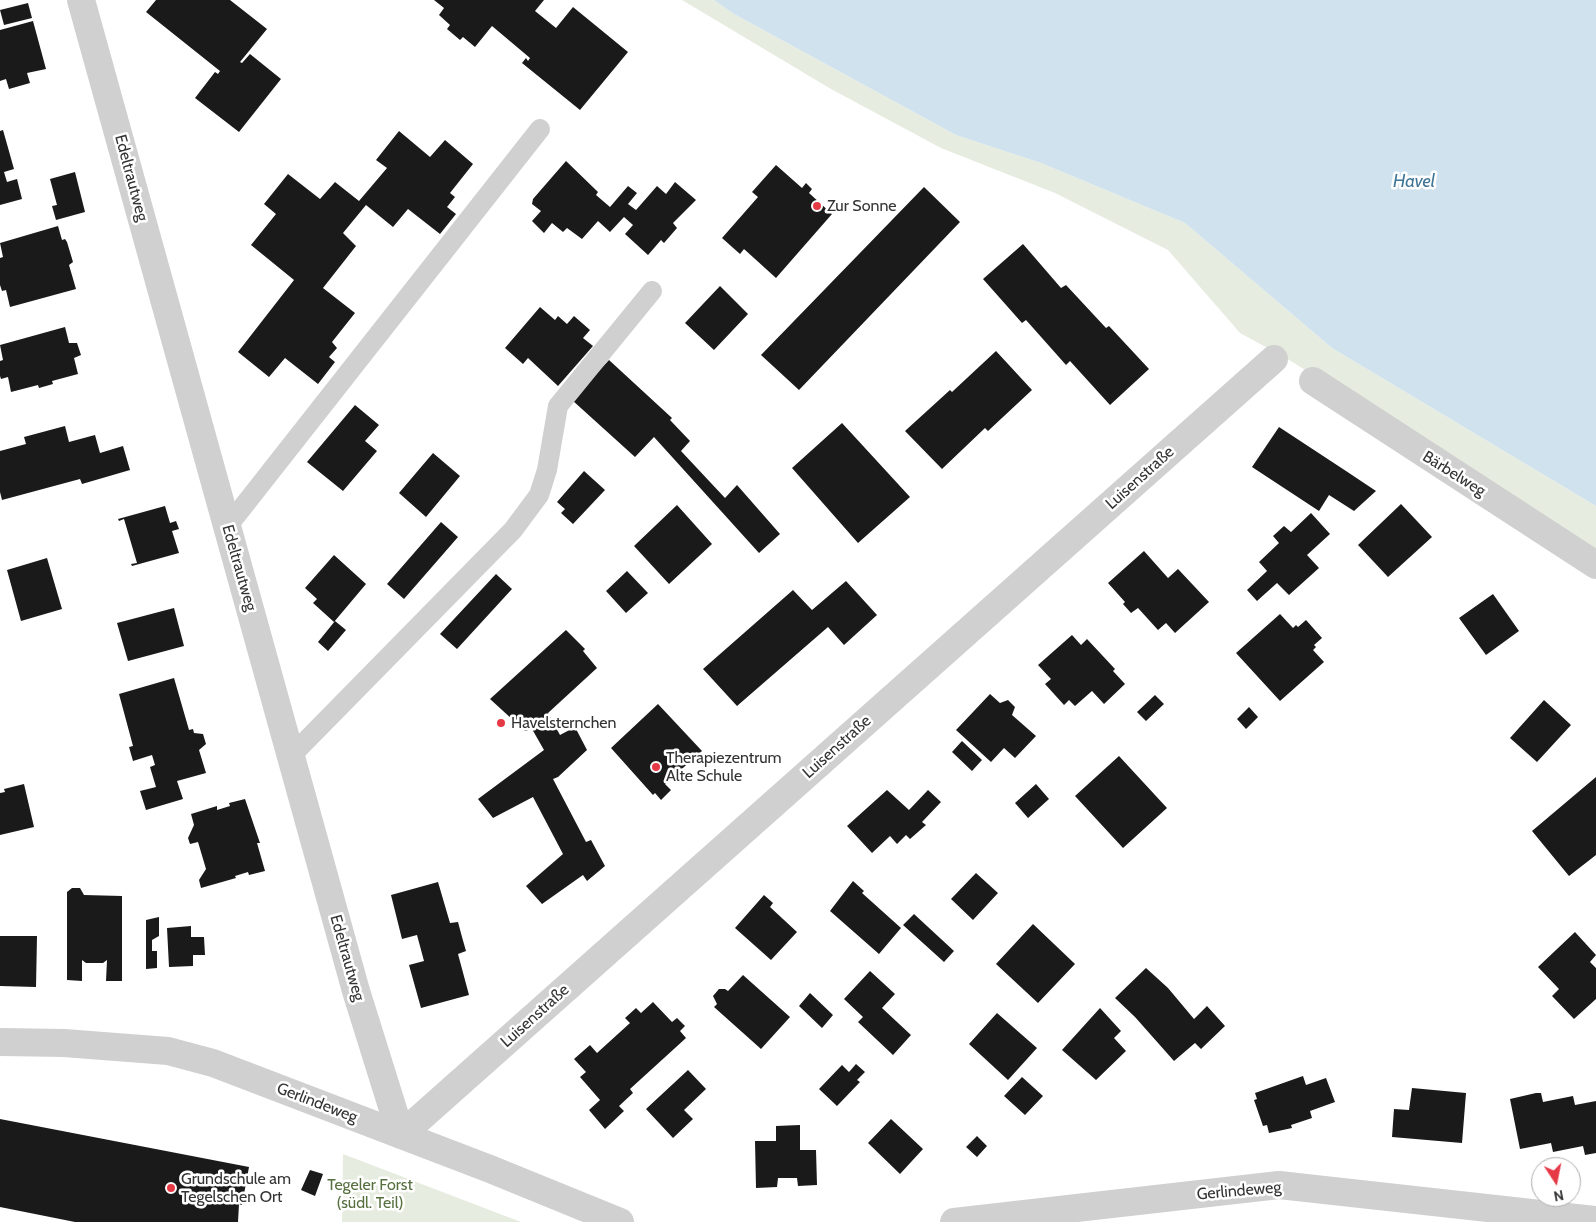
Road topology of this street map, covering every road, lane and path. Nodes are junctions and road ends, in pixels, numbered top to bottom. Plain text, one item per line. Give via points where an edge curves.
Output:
1 (81, 0) edge
2 (540, 129) dead end
3 (652, 291) dead end
4 (1274, 359) dead end
5 (1313, 381) dead end
6 (227, 527) junction
7 (1596, 565) edge
8 (291, 756) junction
9 (0, 1042) edge
10 (401, 1135) junction
11 (1530, 1217) edge
12 (1596, 1220) edge
13 (620, 1222) edge
14 (954, 1222) edge

1 - 6 street, Edeltrautweg
2 - 6 lane
3 - 8 lane via 558,406 547,470 539,495 513,530
4 - 10 street, Luisenstraße
5 - 7 street, Bärbelweg
6 - 8 street, Edeltrautweg
8 - 10 street, Edeltrautweg via 356,991
9 - 10 street, Gerlindeweg via 168,1051 213,1063
10 - 13 street, Gerlindeweg
11 - 12 street, Gerlindeweg
11 - 14 street, Gerlindeweg via 1279,1185

